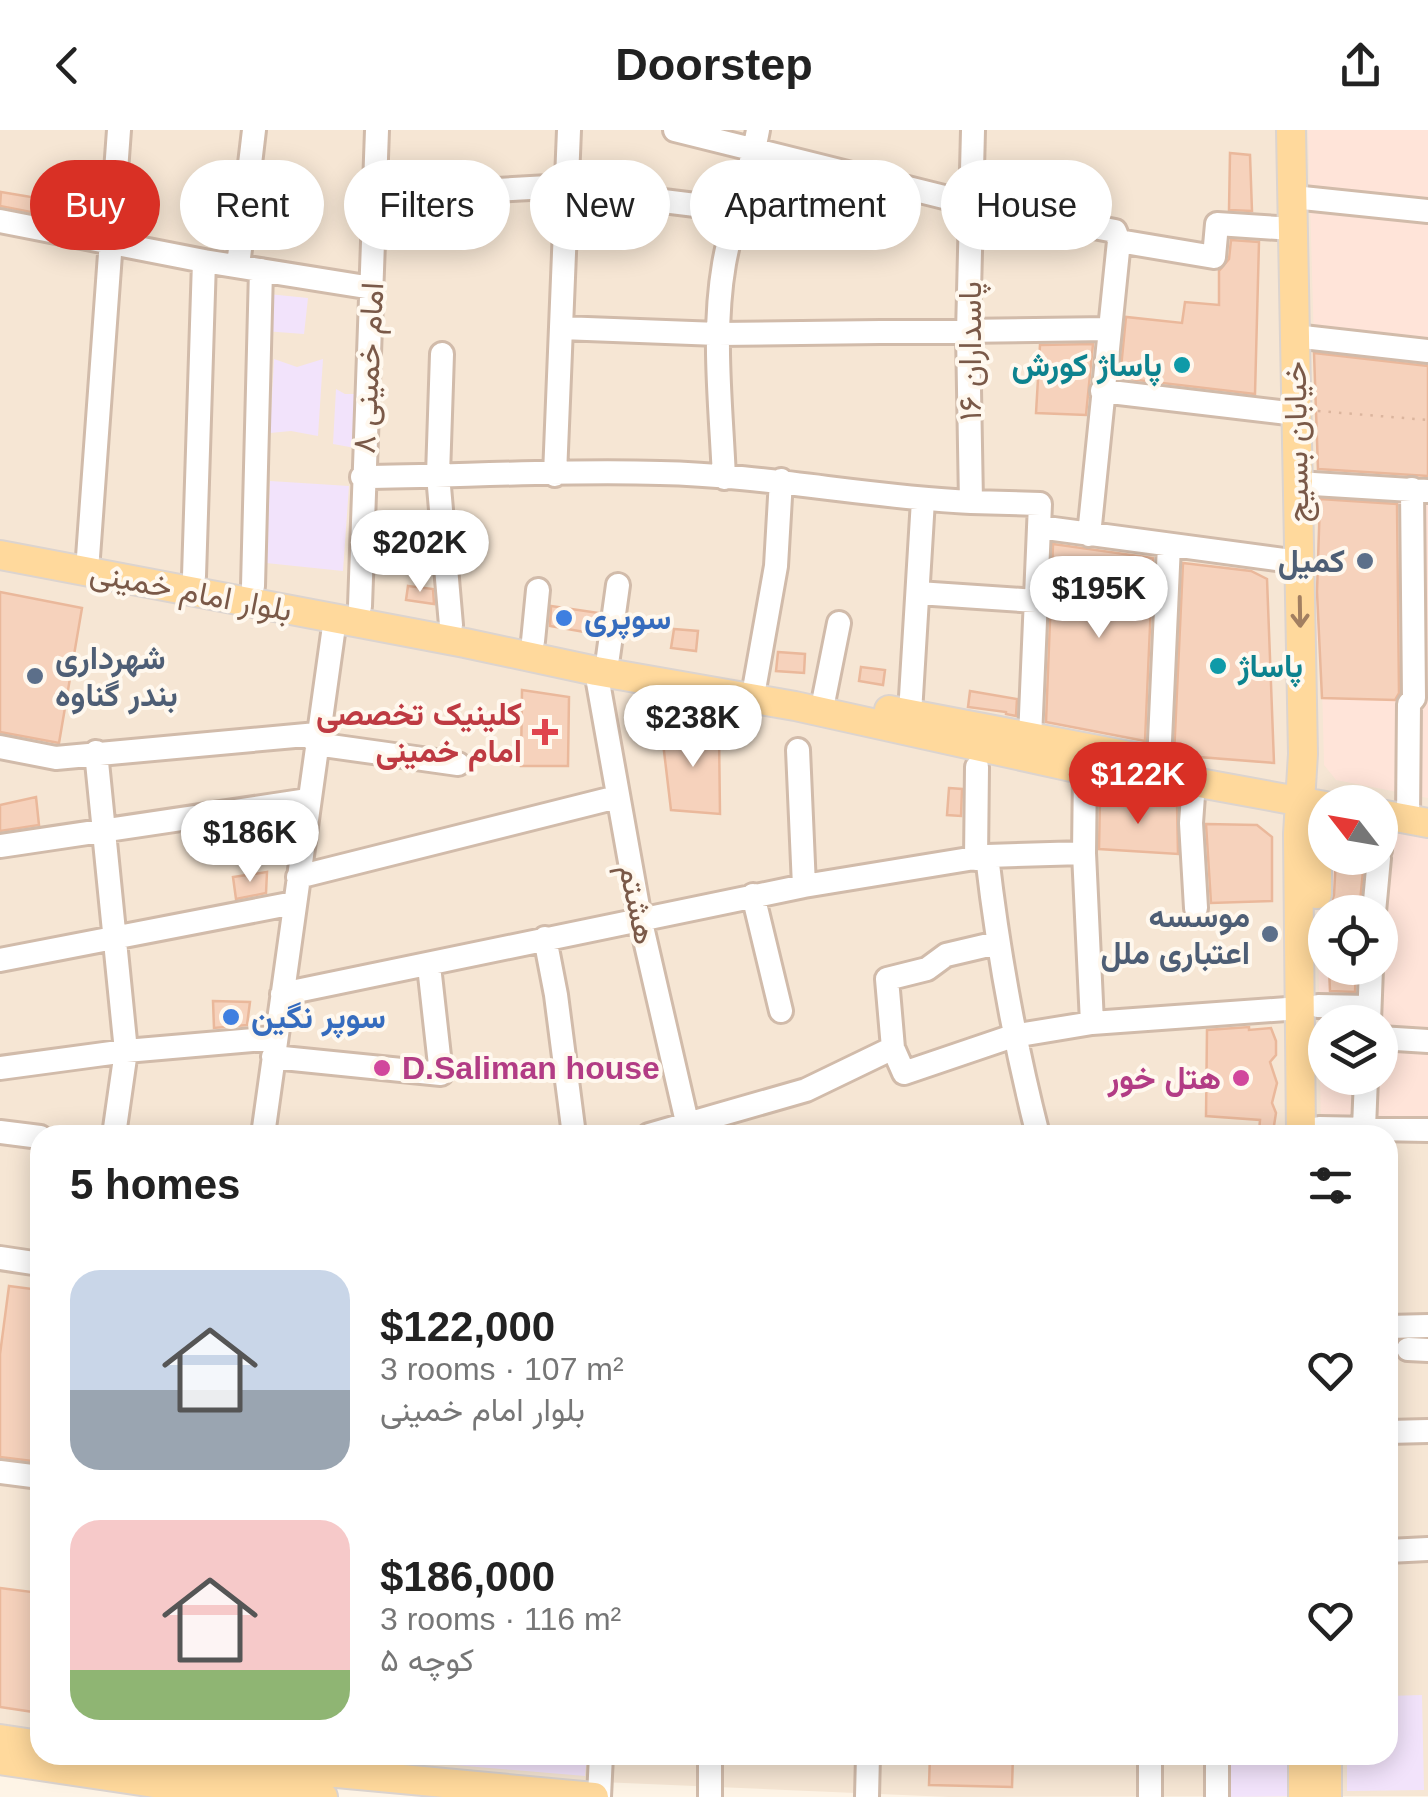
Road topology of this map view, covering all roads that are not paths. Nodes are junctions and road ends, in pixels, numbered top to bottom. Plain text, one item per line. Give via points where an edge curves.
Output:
1 (119, 130) edge
2 (254, 130) edge
3 (377, 130) edge
4 (569, 130) edge
5 (675, 130) edge
6 (973, 130) edge
7 (1291, 130) edge
8 (756, 139) edge
9 (117, 160) edge
10 (376, 160) edge
11 (567, 160) edge
12 (973, 160) edge
13 (941, 195) edge
14 (1293, 197) junction
15 (1428, 211) edge
16 (0, 221) edge
17 (30, 227) edge
18 (1293, 229) junction
19 (1112, 231) edge
20 (1119, 240) junction
21 (109, 250) edge
22 (150, 250) edge
23 (373, 250) edge
24 (564, 250) edge
25 (727, 250) edge
26 (971, 250) edge
27 (204, 261) junction
28 (250, 268) junction
29 (372, 288) junction
30 (561, 328) junction
31 (1109, 328) junction
32 (968, 333) junction
33 (718, 334) junction
34 (1294, 336) junction
35 (1428, 351) edge
36 (442, 354) dead end
37 (1102, 391) junction
38 (1306, 412) junction
39 (438, 474) junction
40 (555, 475) junction
41 (362, 477) junction
42 (724, 478) junction
43 (781, 480) junction
44 (1297, 483) junction
45 (1420, 490) edge
46 (924, 500) junction
47 (970, 502) junction
48 (1040, 516) junction
49 (1089, 535) junction
50 (1169, 545) junction
51 (13, 548) edge
52 (88, 557) junction
53 (1298, 562) junction
54 (194, 576) junction
55 (618, 584) dead end
56 (253, 586) junction
57 (538, 590) dead end
58 (918, 593) junction
59 (1036, 601) junction
60 (347, 612) junction
61 (839, 624) dead end
62 (451, 625) junction
63 (533, 641) junction
64 (602, 664) junction
65 (755, 684) junction
66 (824, 698) junction
67 (1419, 706) edge
68 (910, 714) junction
69 (1030, 738) junction
70 (317, 739) junction
71 (0, 747) edge
72 (798, 750) dead end
73 (96, 752) junction
74 (1302, 754) junction
75 (1067, 759) junction
76 (1158, 762) junction
77 (458, 764) dead end
78 (976, 767) dead end
79 (1194, 782) junction
80 (1319, 785) edge
81 (617, 797) junction
82 (1266, 798) junction
83 (1308, 798) edge
84 (308, 800) junction
85 (1400, 818) edge
86 (1308, 830) edge
87 (104, 832) junction
88 (0, 846) edge
89 (1084, 853) junction
90 (981, 858) junction
91 (1310, 875) edge
92 (298, 877) junction
93 (804, 886) junction
94 (754, 895) junction
95 (294, 902) junction
96 (1196, 908) dead end
97 (640, 918) junction
98 (113, 935) junction
99 (545, 938) junction
100 (997, 943) junction
101 (0, 960) edge
102 (428, 966) junction
103 (282, 994) junction
104 (1309, 1005) edge
105 (1308, 1007) edge
106 (781, 1011) dead end
107 (1092, 1022) junction
108 (1013, 1036) junction
109 (1398, 1039) edge
110 (1428, 1040) edge
111 (275, 1048) junction
112 (894, 1048) junction
113 (126, 1050) junction
114 (0, 1068) edge
115 (1312, 1095) edge
116 (1363, 1095) edge
117 (115, 1125) edge
118 (264, 1125) edge
119 (573, 1125) edge
120 (687, 1125) edge
121 (703, 1125) edge
122 (1035, 1125) edge
123 (1313, 1125) edge
124 (1359, 1125) edge
125 (1398, 1130) edge
126 (1428, 1130) edge
127 (0, 1132) edge
128 (30, 1136) edge
129 (0, 1258) edge
130 (30, 1262) edge
131 (1428, 1326) edge
132 (1398, 1327) edge
133 (1428, 1430) edge
134 (1398, 1432) edge
135 (0, 1472) edge
136 (30, 1476) edge
137 (1428, 1550) edge
138 (1398, 1551) edge
139 (0, 1739) edge
140 (30, 1743) edge
141 (0, 1760) edge
142 (30, 1763) edge
143 (59, 1765) edge
144 (148, 1765) edge
145 (600, 1765) edge
146 (710, 1765) edge
147 (868, 1765) edge
148 (1150, 1765) edge
149 (1218, 1765) edge
150 (1304, 1765) edge
151 (1328, 1765) edge
152 (177, 1775) edge
153 (324, 1797) edge
154 (596, 1797) edge
155 (710, 1797) edge
156 (868, 1797) edge
157 (1150, 1797) edge
158 (1217, 1797) edge
159 (1303, 1797) edge
160 (1328, 1797) edge

1 - 9 street
2 - 28 street
3 - 10 street, امام خمینی ۸
4 - 11 street
5 - 8 street
6 - 12 street, پاسداران ۱۶
7 - 14 main road, خیابان بسیج
8 - 13 street
14 - 15 street
14 - 18 main road, خیابان بسیج
16 - 17 street
18 - 20 street via 1217,224 1214,257
18 - 34 main road, خیابان بسیج
19 - 20 street
20 - 31 street
21 - 52 street
22 - 27 street
23 - 29 street, امام خمینی ۸
24 - 30 street
25 - 33 street
26 - 32 street, پاسداران ۱۶
27 - 28 street
27 - 54 street
28 - 29 street
28 - 56 street
29 - 41 street, امام خمینی ۸
30 - 33 street
30 - 40 street
31 - 32 street
31 - 37 street
32 - 33 street
32 - 47 street, پاسداران ۱۶
33 - 42 street
34 - 35 street
34 - 38 main road, خیابان بسیج
36 - 39 street
37 - 38 street
37 - 49 street
38 - 44 main road, خیابان بسیج
39 - 40 street
39 - 41 street
39 - 62 street
40 - 42 street
41 - 60 street, امام خمینی ۸
42 - 43 street
43 - 46 street
43 - 65 street via 776,566
44 - 45 street
44 - 53 main road, خیابان بسیج
45 - 67 street via 1414,698
46 - 47 street
46 - 58 street
47 - 48 street
48 - 49 street
48 - 59 street
49 - 50 street
50 - 53 street
50 - 76 street
51 - 52 main road, بلوار امام خمینی
51 - 60 main road, بلوار امام خمینی
52 - 54 main road, بلوار امام خمینی
53 -> 74 main road, خیابان بسیج
54 - 56 main road, بلوار امام خمینی
55 - 64 street, هشتم
56 - 60 main road, بلوار امام خمینی
57 - 63 street
58 - 59 street
58 - 68 street
59 - 69 street
60 - 62 main road, بلوار امام خمینی
60 - 64 main road, بلوار امام خمینی
60 - 70 street, امام خمینی ۸
61 - 66 street
62 - 63 main road, بلوار امام خمینی
63 - 64 main road, بلوار امام خمینی
64 - 65 main road, بلوار امام خمینی
64 - 75 main road, بلوار امام خمینی
64 - 81 street, هشتم
65 - 66 main road, بلوار امام خمینی
66 - 68 main road, بلوار امام خمینی
67 - 85 street
68 - 69 main road, بلوار امام خمینی
69 - 75 main road, بلوار امام خمینی
70 - 73 street
70 - 77 street
70 - 84 street, امام خمینی ۸
71 - 73 street via 56,758
72 - 93 street
73 - 87 street
74 - 80 main road
74 - 83 main road, خیابان بسیج
75 - 76 main road, بلوار امام خمینی
75 - 79 main road, بلوار امام خمینی
75 - 89 street
76 - 83 main road, بلوار امام خمینی
78 - 90 street
79 - 82 main road, بلوار امام خمینی
79 - 96 street
81 - 92 street
81 - 97 street, هشتم
82 - 83 main road, بلوار امام خمینی
82 - 86 main road
84 - 87 street
84 - 92 street, امام خمینی ۸
87 - 88 street
87 - 98 street
89 - 90 street
89 - 107 street
90 - 93 street
90 - 100 street
91 - 104 main road, خیابان بسیج
92 - 95 street, امام خمینی ۸
93 - 94 street
94 - 97 street
94 - 106 street
95 - 98 street
95 - 103 street, امام خمینی ۸
97 - 99 street
97 - 120 street, هشتم
98 - 101 street
98 - 113 street
99 - 102 street
99 - 119 street
100 - 108 street
100 - 112 street via 887,979
102 - 103 street
102 - 111 street via 441,1074
103 - 111 street, امام خمینی ۸
105 - 107 street
107 - 108 street
108 - 112 street via 904,1074
108 - 122 street
109 - 110 street
111 - 113 street
111 - 118 street, امام خمینی ۸
112 - 121 street via 806,1090
113 - 114 street
113 - 117 street
115 - 123 main road, خیابان بسیج
116 - 124 street
125 - 126 street
127 - 128 street
129 - 130 street
131 - 132 street
133 - 134 street
135 - 136 street
137 - 138 street
139 - 140 main road
141 - 142 main road
143 - 152 main road
144 - 152 main road
145 - 154 street
146 - 155 street
147 - 156 street
148 - 157 street
149 - 158 street
150 - 159 main road
151 - 160 main road
152 - 153 main road
152 - 154 main road via 337,1774

